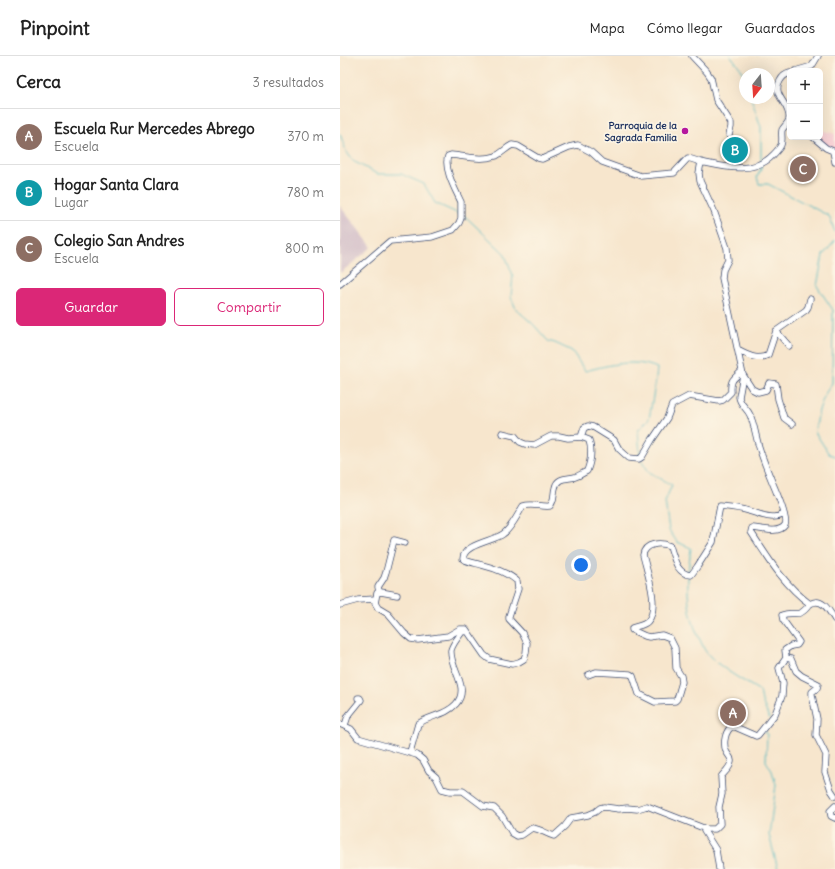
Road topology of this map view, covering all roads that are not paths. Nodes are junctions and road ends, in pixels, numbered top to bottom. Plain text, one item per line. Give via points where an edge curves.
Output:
1 (692, 56) edge
2 (818, 56) edge
3 (805, 68) edge
4 (787, 74) edge
5 (787, 107) edge
6 (787, 126) edge
7 (729, 135) dead end
8 (817, 140) edge
9 (834, 151) edge
10 (701, 162) junction
11 (835, 162) edge
12 (340, 284) edge
13 (810, 299) dead end
14 (776, 331) junction
15 (788, 346) dead end
16 (739, 351) junction
17 (743, 373) junction
18 (792, 424) dead end
19 (502, 433) dead end
20 (581, 437) junction
21 (784, 514) junction
22 (404, 543) dead end
23 (381, 592) junction
24 (397, 595) dead end
25 (375, 599) junction
26 (810, 604) junction
27 (340, 605) edge
28 (835, 620) edge
29 (468, 631) junction
30 (786, 658) junction
31 (588, 675) dead end
32 (358, 698) dead end
33 (342, 724) edge
34 (410, 752) junction
35 (835, 796) edge
36 (835, 806) edge
37 (835, 818) edge
38 (706, 829) junction
39 (719, 869) edge

1 - 7 street via 711,78 716,100 731,126
2 - 3 street via 812,66
4 - 5 street via 782,78 778,90
6 - 10 street via 782,130 781,145 767,161 757,166 734,168
8 - 9 street
9 - 11 street
10 - 12 street via 688,158 674,173 641,176 602,162 578,145 544,158 536,157 512,145 490,157 448,156 446,166 462,208 461,218 456,227 449,232 432,236 390,241
10 - 16 street via 700,181 727,248 728,260 722,278
13 - 14 street via 806,310
14 - 15 street
14 - 16 street via 768,355 758,358
16 - 17 street
17 - 18 street via 752,389 758,392 766,390 769,383 776,384 784,418
17 - 20 street via 732,380 731,392 723,400 689,396 672,405 668,418 639,459 634,460 625,455 614,440 593,427 584,428
17 - 21 street via 739,400 751,416 759,450
19 - 20 street via 515,436 520,442 530,445 551,436
20 - 29 street via 589,440 591,446 587,471 577,477 559,481 550,506 524,506 503,535 478,543 463,556 466,561 484,565 517,581 518,589 509,619 527,643 524,658 512,664 489,658 484,655
21 - 26 street via 786,523 779,530 752,528 751,532 784,579
21 - 31 street via 774,517 720,506 713,542 691,575 681,572 670,546 654,544 644,551 654,605 648,622 632,630 645,636 662,635 670,638 676,648 676,668 682,682 675,701 655,702 639,694 630,674 596,672
22 - 23 street via 394,540 384,578 378,587 378,591
23 - 24 street
23 - 25 street
25 - 27 street
25 - 29 street via 378,608 388,614 404,633 414,640 448,636 460,629
26 - 28 street via 822,604
26 - 30 street via 797,614 782,615 799,642 786,650
29 - 34 street via 462,632 453,644 451,656 461,685 461,694 448,712 418,724
30 - 35 street via 791,660 796,671 802,676 818,684 812,692 817,715 816,735 825,751 824,772
30 - 38 street via 779,668 783,683 782,696 775,714 758,735 754,736 733,726 728,729 726,750 731,761 730,767 721,777 720,824 715,829
32 - 33 street via 361,700
33 - 34 street via 351,728 358,738
34 - 38 street via 424,760 442,789 450,792 463,791 483,806 494,808 517,836 532,828 554,836 571,818 588,815 604,807 619,810 647,806
36 - 37 street via 830,812
38 - 39 street via 704,831 716,850

